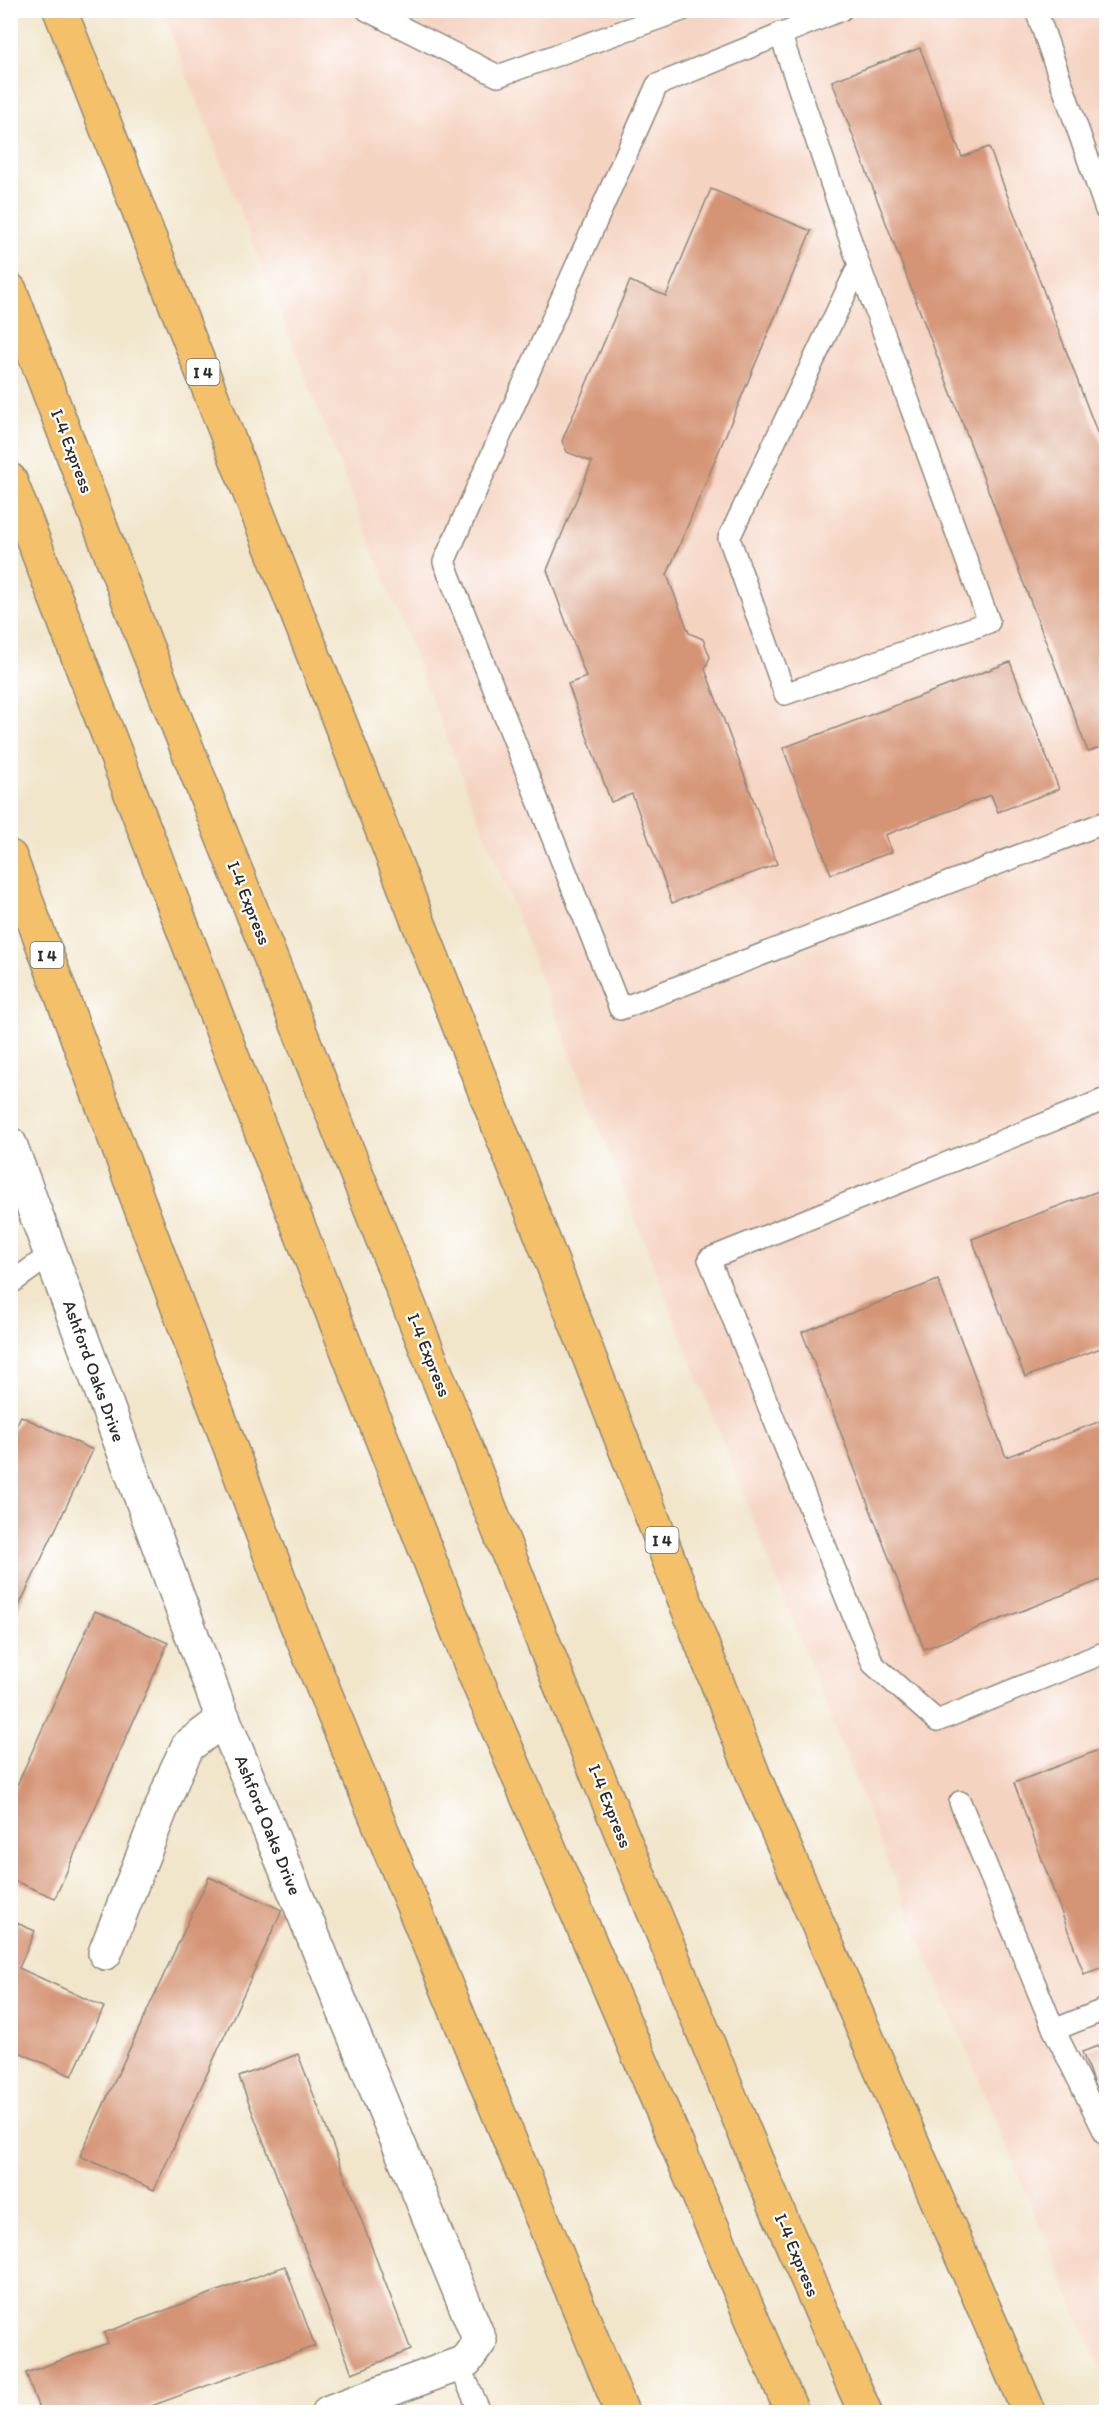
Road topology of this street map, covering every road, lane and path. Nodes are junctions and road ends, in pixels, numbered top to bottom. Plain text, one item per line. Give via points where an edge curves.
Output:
1 (60, 10) edge
2 (367, 10) edge
3 (682, 10) edge
4 (841, 10) edge
5 (1036, 10) edge
6 (780, 33) junction
7 (1107, 210) edge
8 (859, 265) junction
9 (10, 290) edge
10 (10, 480) edge
11 (1107, 822) edge
12 (10, 857) edge
13 (1107, 1099) edge
14 (10, 1144) edge
15 (51, 1254) junction
16 (10, 1284) edge
17 (1107, 1652) edge
18 (224, 1719) junction
19 (960, 1802) dead end
20 (105, 1953) dead end
21 (1107, 2008) edge
22 (1054, 2030) junction
23 (1107, 2135) edge
24 (459, 2364) junction
25 (329, 2412) edge
26 (480, 2412) edge
27 (622, 2412) edge
28 (792, 2412) edge
29 (865, 2412) edge
30 (1029, 2412) edge

1 - 30 highway, I 4 via 755,1779
2 - 3 lane via 498,76
4 - 6 lane
5 - 7 lane
6 - 8 lane
6 - 11 lane via 657,85 444,562 620,1009
8 - 8 lane via 989,622 785,694 729,538
9 - 29 highway, I-4 Express via 145,643 562,1689 766,2184
10 - 28 highway via 474,1673
12 - 27 highway, I 4 via 292,1613
13 - 17 lane via 709,1259 873,1664 937,1721
14 - 15 street, Ashford Oaks Drive
15 - 16 lane
15 - 18 street, Ashford Oaks Drive
18 - 20 street via 188,1746
18 - 24 street, Ashford Oaks Drive via 480,2341 465,2362
19 - 22 lane
21 - 22 lane
22 - 23 lane
24 - 25 street, Ashford Oaks Drive
24 - 26 lane

